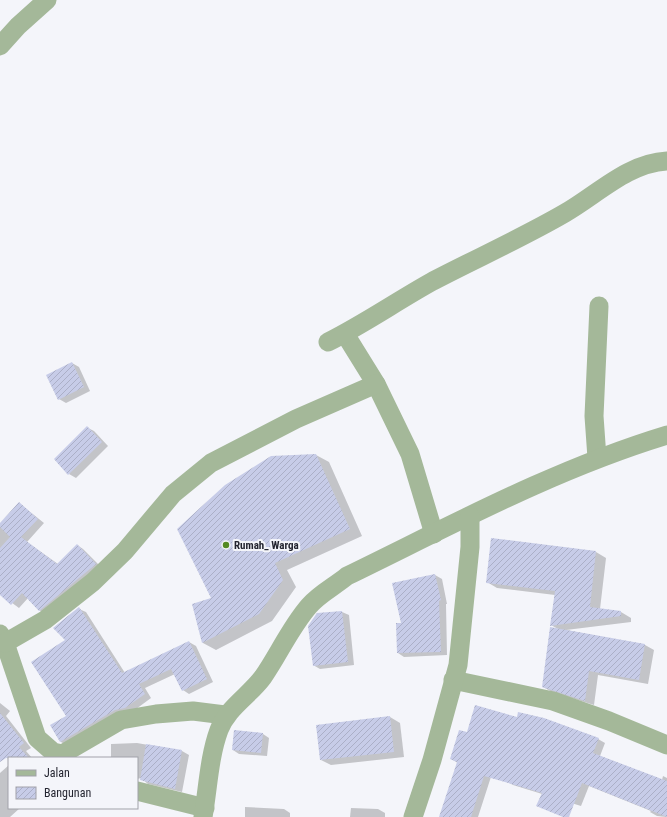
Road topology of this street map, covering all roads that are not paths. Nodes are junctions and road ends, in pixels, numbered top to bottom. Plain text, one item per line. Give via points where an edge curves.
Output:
1 (47, 0) edge
2 (0, 46) edge
3 (667, 161) edge
4 (599, 306) dead end
5 (345, 334) junction
6 (328, 342) dead end
7 (376, 384) junction
8 (667, 435) edge
9 (597, 458) junction
10 (470, 516) junction
11 (434, 534) junction
12 (2, 639) edge
13 (454, 680) junction
14 (226, 715) junction
15 (667, 745) edge
16 (69, 755) edge
17 (138, 791) edge
18 (204, 813) edge
19 (413, 817) edge

1 - 2 street
3 - 5 street via 631,171 610,182 566,212 432,282
4 - 9 street via 594,416
5 - 6 street
5 - 7 street
7 - 11 street via 410,454
7 - 12 street via 296,419 211,463 173,494 125,551 93,582 45,620
8 - 9 street
9 - 10 street
10 - 11 street
10 - 13 street via 470,547 458,665
11 - 14 street via 348,576 310,605 291,630 263,677
12 - 16 street via 37,738 53,752
13 - 15 street via 553,701
13 - 19 street
14 - 16 street via 193,711 121,720
14 - 18 street via 214,747
17 - 18 street

